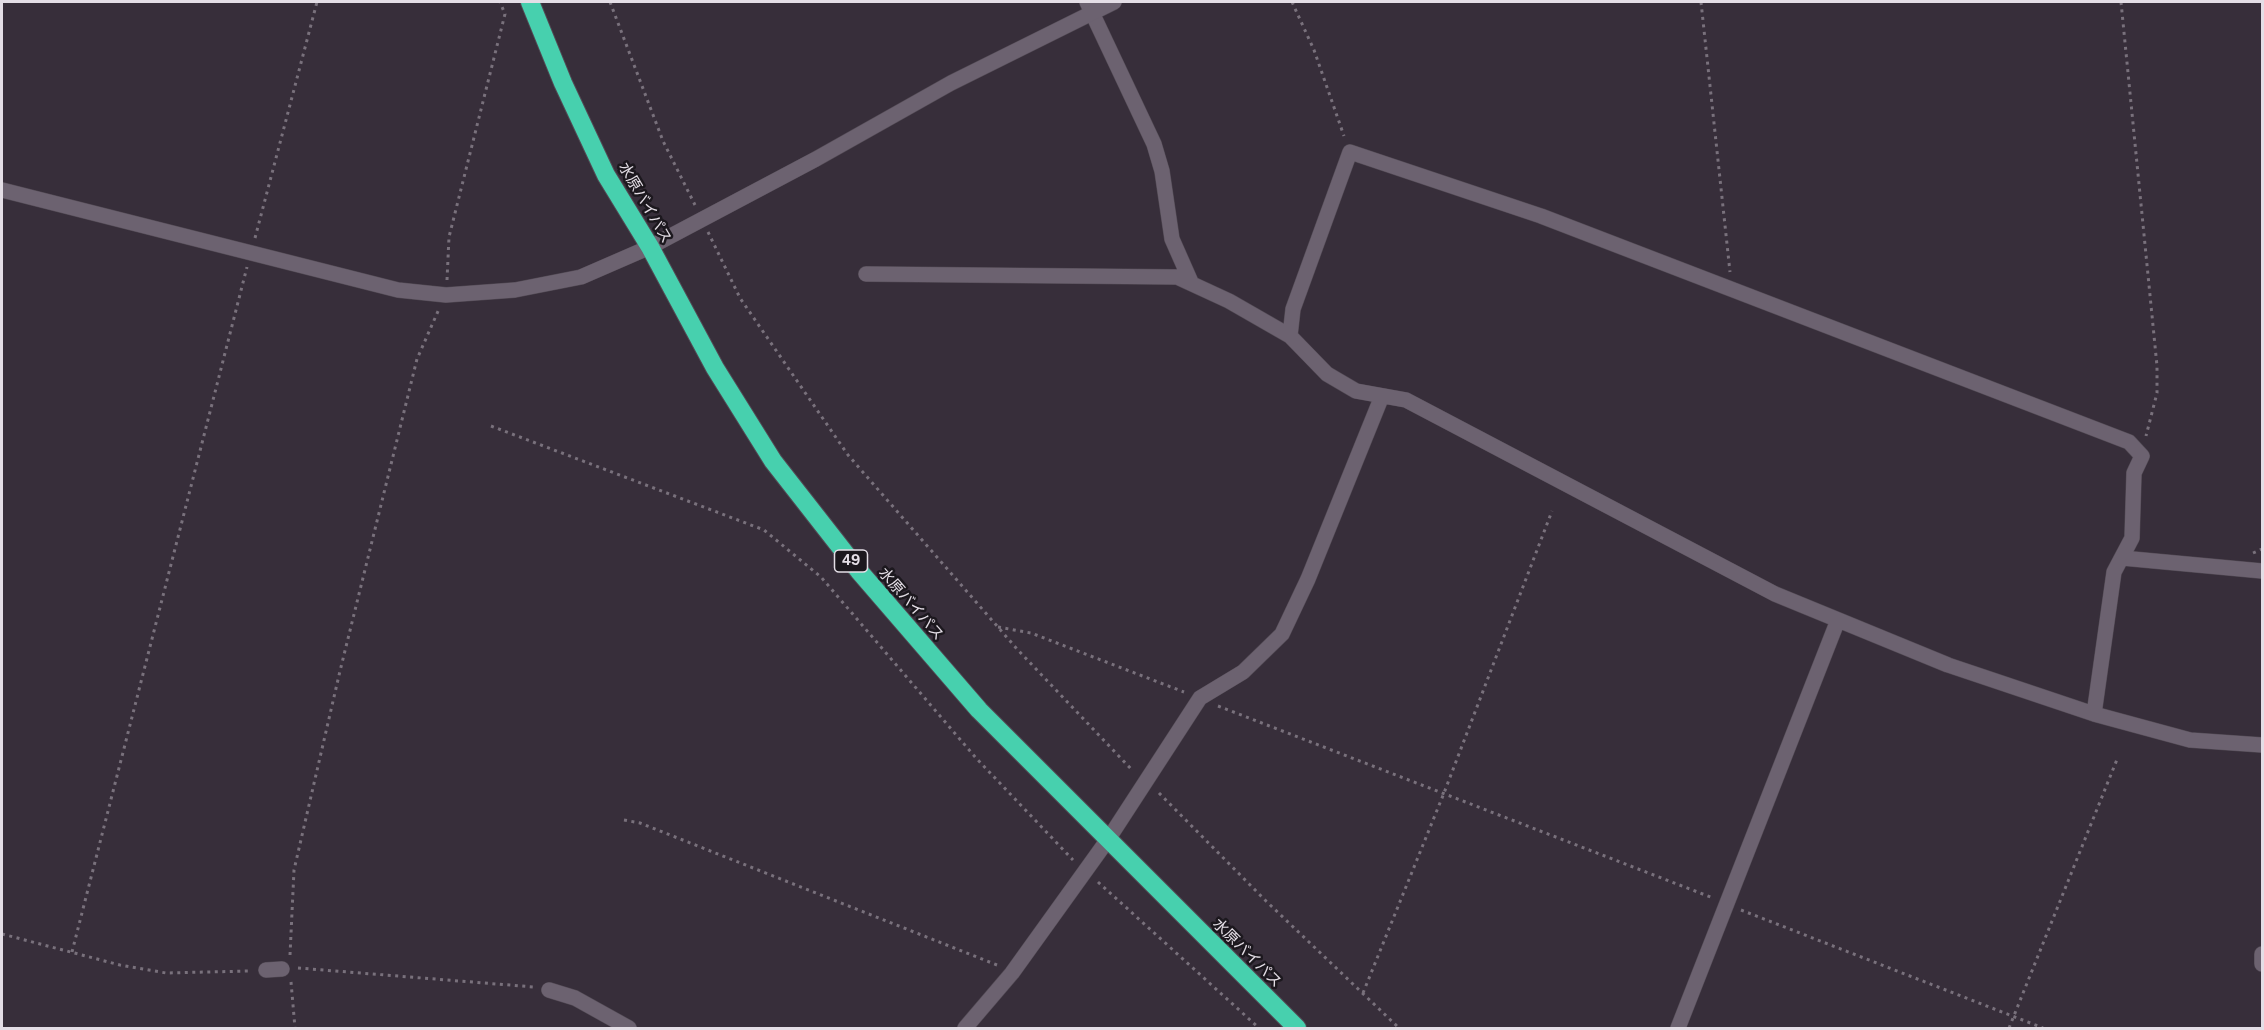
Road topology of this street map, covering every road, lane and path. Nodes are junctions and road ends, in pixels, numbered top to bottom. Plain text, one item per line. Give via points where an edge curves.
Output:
1 (317, 2) edge
2 (500, 2) edge
3 (530, 2) edge
4 (610, 2) edge
5 (1113, 2) edge
6 (1292, 2) edge
7 (1701, 2) edge
8 (2121, 2) edge
9 (1090, 6) edge
10 (1350, 152) junction
11 (2, 190) edge
12 (697, 208) dead end
13 (706, 228) dead end
14 (650, 247) junction
15 (250, 255) junction
16 (866, 274) dead end
17 (1191, 282) junction
18 (1727, 288) junction
19 (439, 294) junction
20 (1290, 336) junction
21 (1382, 396) junction
22 (491, 426) dead end
23 (2142, 456) junction
24 (1552, 511) dead end
25 (2122, 558) junction
26 (2262, 571) edge
27 (1838, 620) junction
28 (999, 627) junction
29 (1200, 698) junction
30 (2094, 714) junction
31 (2262, 745) edge
32 (2118, 758) dead end
33 (1144, 783) junction
34 (1444, 793) junction
35 (624, 820) dead end
36 (1109, 838) junction
37 (1085, 871) junction
38 (1729, 904) junction
39 (2, 934) edge
40 (72, 952) junction
41 (2262, 954) edge
42 (2262, 964) edge
43 (286, 969) junction
44 (266, 970) joint
45 (1012, 973) junction
46 (549, 990) joint
47 (1364, 995) junction
48 (2013, 1017) junction
49 (295, 1029) edge
50 (629, 1029) edge
51 (965, 1029) edge
52 (1259, 1029) edge
53 (1297, 1029) edge
54 (1399, 1029) edge
55 (1678, 1029) edge
56 (2009, 1029) edge
57 (2043, 1029) edge

1 - 15 path
2 - 19 path via 505,14 449,237
3 - 14 highway, 水原バイパス / 49 via 606,175
4 - 12 path via 663,141
5 - 9 street
6 - 10 path via 1314,50
7 - 18 path via 1731,266
8 - 23 path via 2157,366 2157,393
9 - 14 street
9 - 17 street via 1154,144 1172,239
10 - 18 street via 1541,216
10 - 20 street via 1293,309
11 - 15 street
13 - 28 path via 740,298 848,455
14 - 19 street via 581,277 515,291
14 - 36 highway, 水原バイパス / 49 via 715,368 773,461 859,571 979,710
15 - 19 street via 412,292
15 - 40 path
16 - 17 street via 1177,277
17 - 20 street
18 - 23 street via 2129,442
19 - 43 path via 417,359 294,870
20 - 21 street via 1327,374 1356,391
21 - 27 street via 1406,400 1775,594
21 - 29 street via 1282,634 1243,672
22 - 37 path via 764,530 821,577 976,758
23 - 25 street via 2134,473 2132,538
24 - 34 path
25 - 26 street
25 - 30 street via 2114,572
27 - 30 street via 1948,665
27 - 38 street
28 - 29 path via 1030,633
28 - 33 path
29 - 33 street
29 - 34 path
30 - 31 street via 2190,740
32 - 48 path
33 - 36 street
33 - 47 path via 1157,791
34 - 38 path
34 - 47 path
35 - 45 path via 980,956
36 - 37 street
36 - 53 highway, 水原バイパス / 49
37 - 45 street
37 - 52 path
38 - 48 path
38 - 55 street
39 - 40 path
40 - 44 path via 166,973
41 - 42 street
43 - 44 street
43 - 46 path
43 - 49 path
45 - 51 street
46 - 50 street via 575,998
47 - 54 path
48 - 56 path
48 - 57 path

